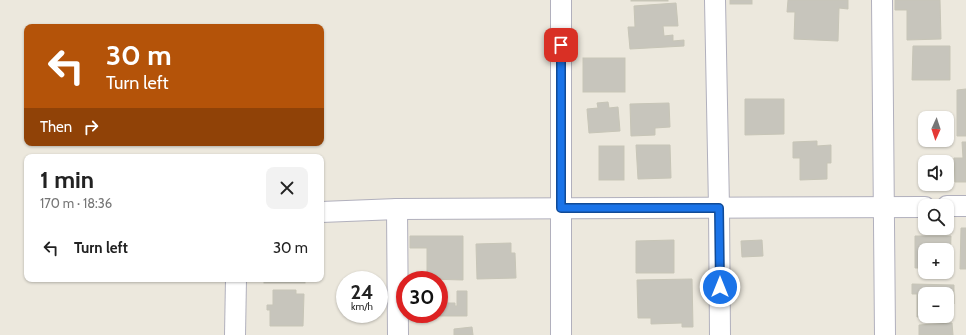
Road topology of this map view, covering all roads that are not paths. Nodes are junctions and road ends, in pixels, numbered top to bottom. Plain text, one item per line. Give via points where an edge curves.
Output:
1 (561, 0) edge
2 (715, 0) edge
3 (882, 0) edge
4 (954, 206) edge
5 (966, 206) edge
6 (884, 207) junction
7 (918, 207) edge
8 (561, 208) junction
9 (719, 208) junction
10 (397, 209) junction
11 (324, 212) edge
12 (236, 282) edge
13 (235, 335) edge
14 (398, 335) edge
15 (562, 335) edge
16 (720, 335) edge
17 (885, 335) edge

1 - 8 street
2 - 9 street
3 - 6 street
4 - 5 street
6 - 7 street
6 - 9 street
6 - 17 street
8 - 9 street
8 - 10 street
8 - 15 street
9 - 16 street
10 - 11 street
10 - 14 street
12 - 13 street

